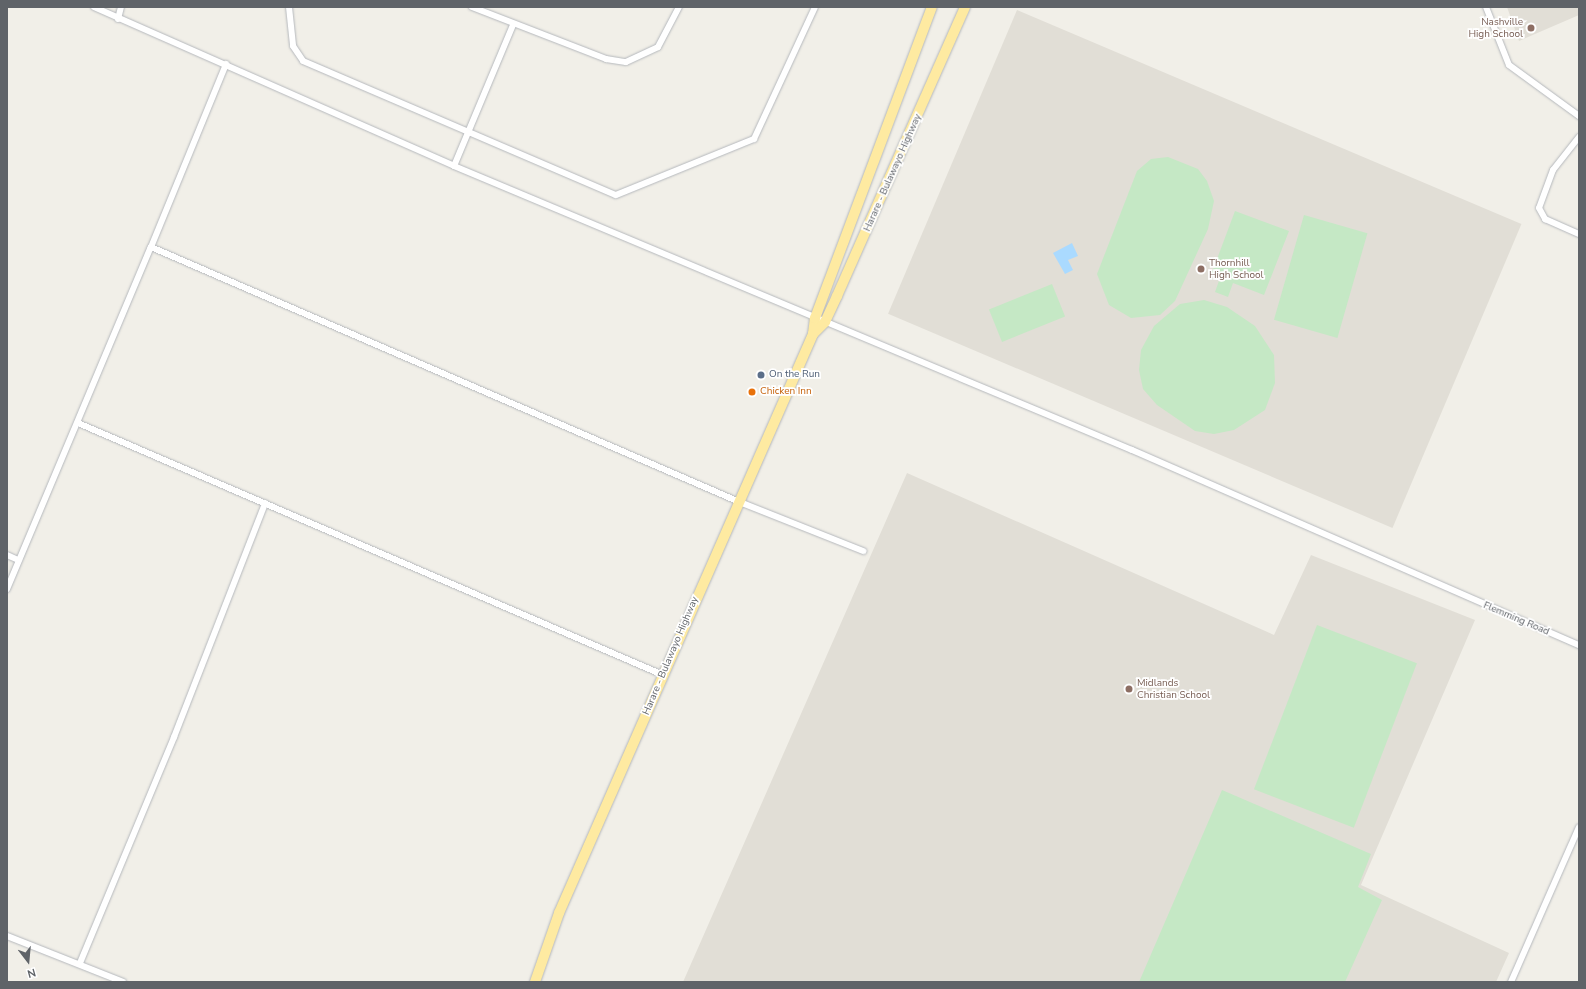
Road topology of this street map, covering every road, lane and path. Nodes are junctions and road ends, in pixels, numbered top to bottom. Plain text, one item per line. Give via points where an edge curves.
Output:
1 (94, 7) edge
2 (121, 7) edge
3 (289, 7) edge
4 (472, 7) edge
5 (679, 7) edge
6 (816, 7) edge
7 (932, 7) edge
8 (965, 7) edge
9 (1486, 7) edge
10 (118, 19) junction
11 (513, 25) junction
12 (226, 64) junction
13 (1579, 116) edge
14 (468, 131) junction
15 (1579, 137) edge
16 (454, 166) junction
17 (1579, 234) edge
18 (151, 247) junction
19 (815, 318) junction
20 (825, 322) junction
21 (813, 334) junction
22 (78, 423) junction
23 (737, 501) junction
24 (265, 503) junction
25 (863, 551) dead end
26 (7, 555) edge
27 (18, 560) junction
28 (7, 589) edge
29 (1579, 645) edge
30 (663, 674) junction
31 (1579, 827) edge
32 (7, 936) edge
33 (80, 962) junction
34 (123, 982) edge
35 (535, 982) edge
36 (1511, 982) edge

1 - 10 street, Flemming Road
2 - 10 street
3 - 14 street via 293,46 303,61
4 - 11 street
5 - 11 street via 658,48 626,62 606,59
6 - 14 street via 754,139 624,194 608,193
7 - 19 highway, Harare - Bulawayo Highway
8 - 20 highway, Harare - Bulawayo Highway
9 - 13 street via 1509,65
10 - 12 street, Flemming Road
11 - 14 street
12 - 16 street, Flemming Road
12 - 18 street
14 - 16 street
15 - 17 street via 1553,170 1539,208 1544,219
16 - 19 street, Flemming Road
18 - 22 street
18 - 23 street
19 - 20 street, Flemming Road
19 - 21 highway, Harare - Bulawayo Highway
20 - 21 highway, Harare - Bulawayo Highway
20 - 29 street, Flemming Road via 1132,450
21 - 23 highway, Harare - Bulawayo Highway
22 - 24 street
22 - 27 street
23 - 25 street
23 - 30 highway, Harare - Bulawayo Highway
24 - 30 street
24 - 33 street via 174,737
26 - 27 street
27 - 28 street
30 - 35 highway, Harare - Bulawayo Highway via 558,913
31 - 36 street
32 - 33 street
33 - 34 street

